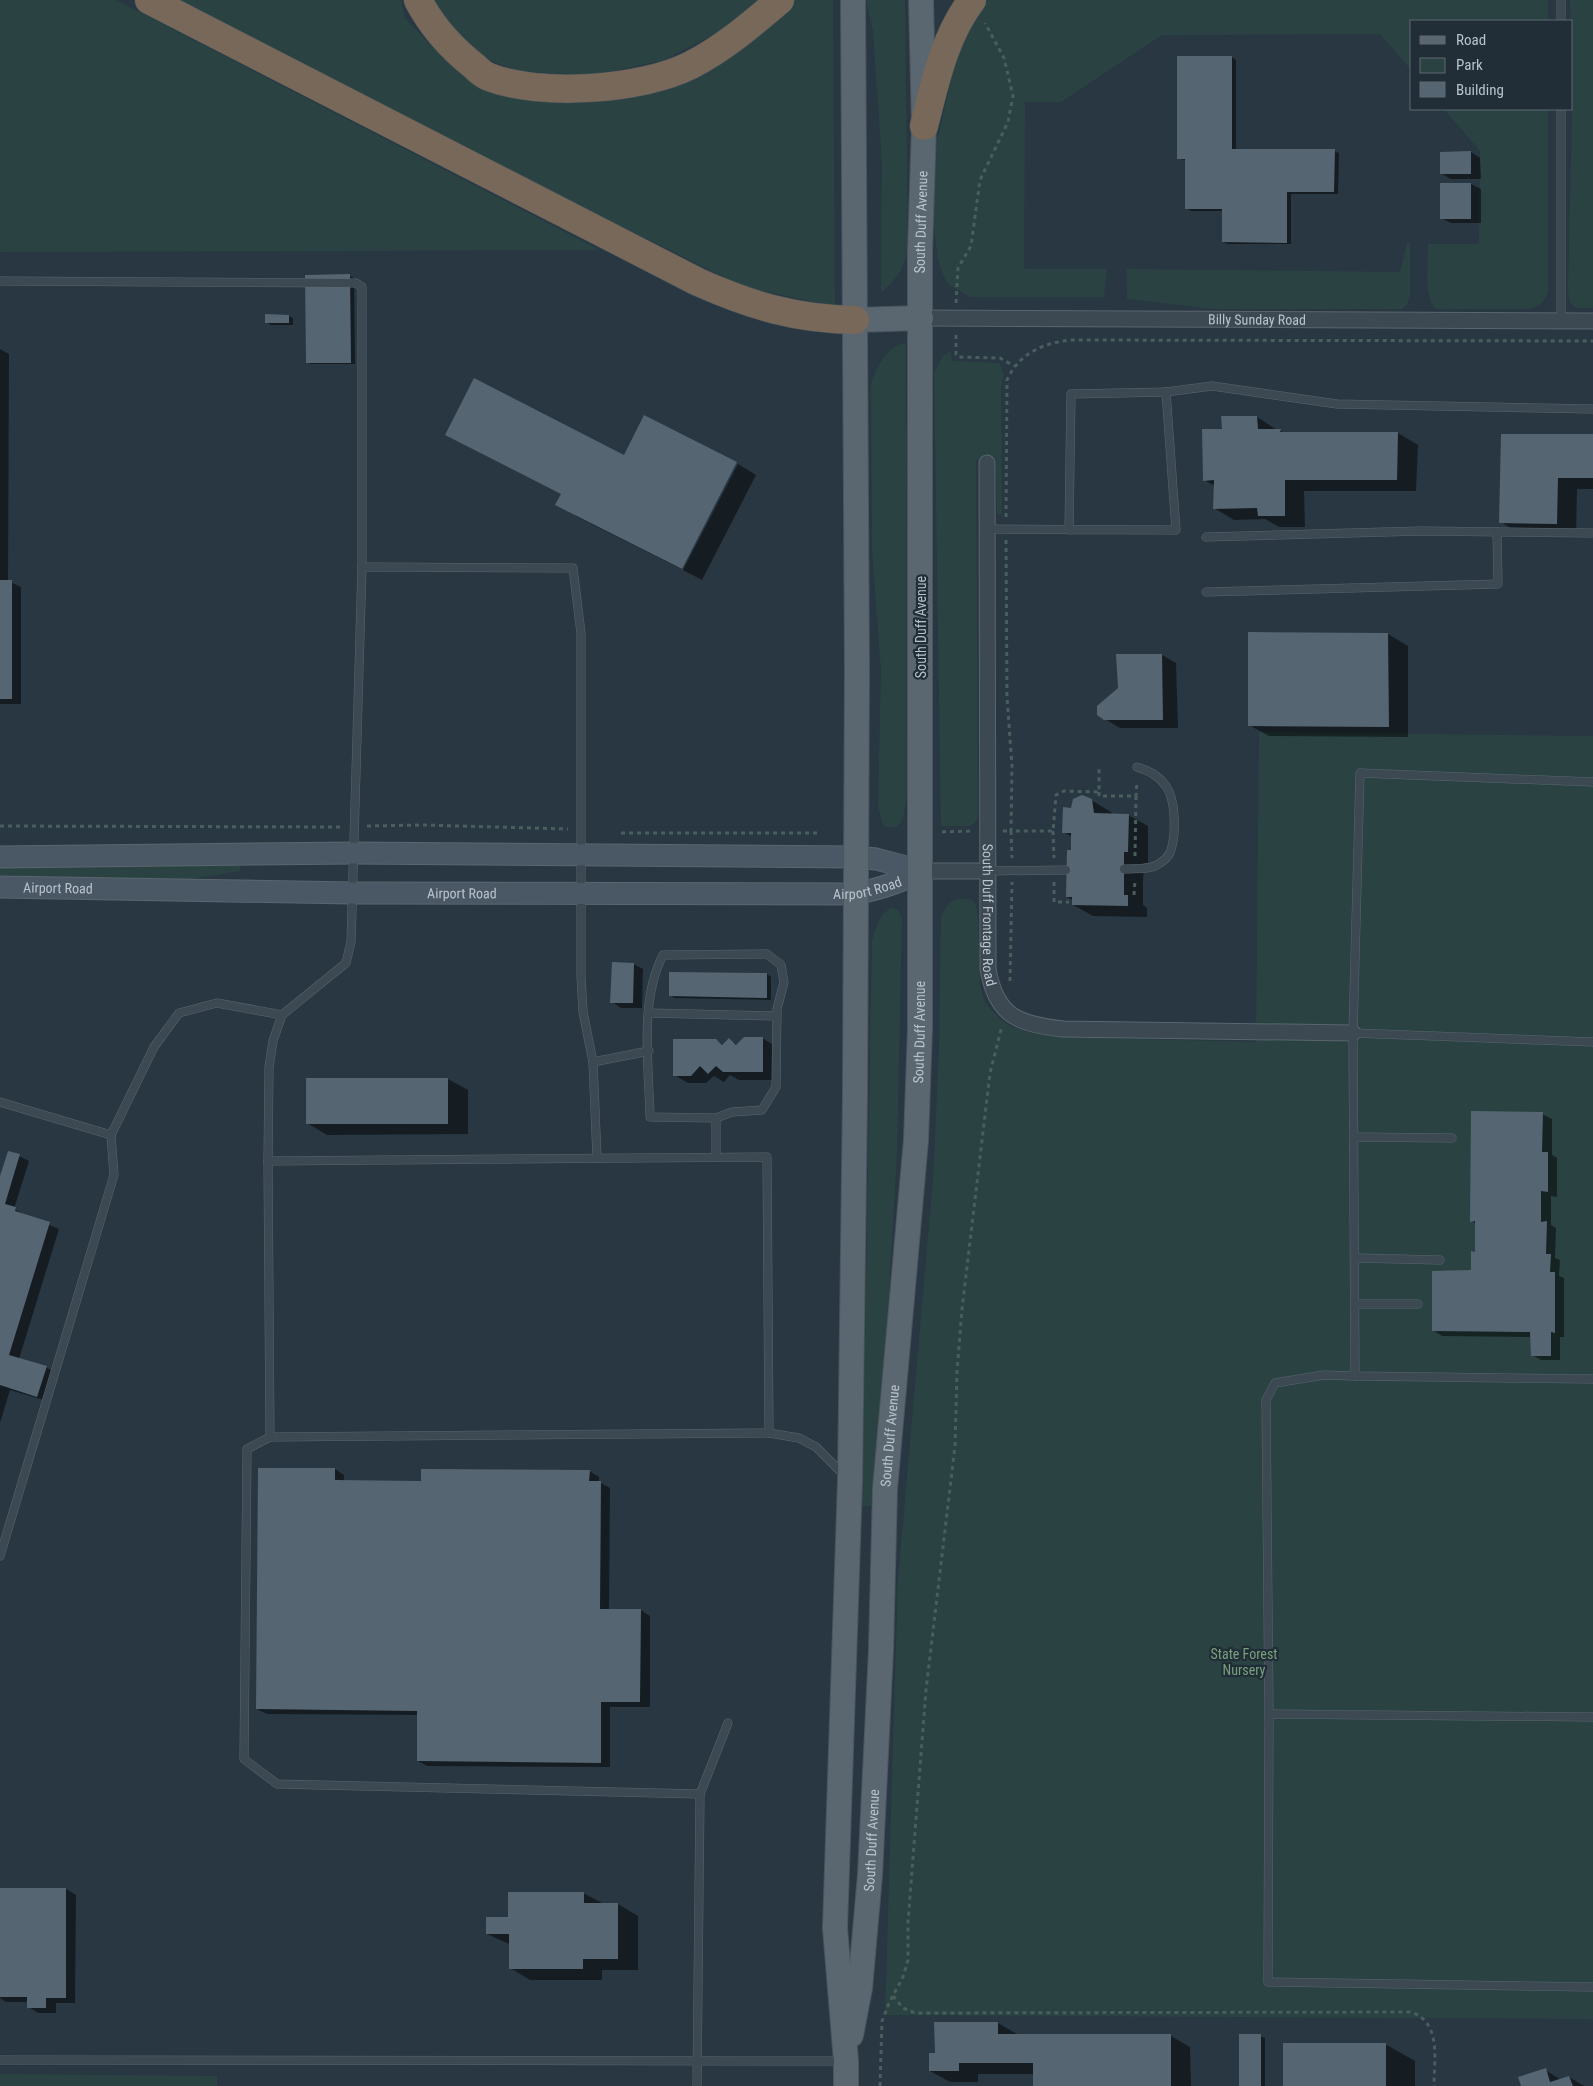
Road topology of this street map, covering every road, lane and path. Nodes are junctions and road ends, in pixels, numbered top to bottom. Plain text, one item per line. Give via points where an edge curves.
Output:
1 (149, 0) edge
2 (418, 0) edge
3 (780, 0) edge
4 (853, 0) edge
5 (922, 0) edge
6 (1561, 0) edge
7 (977, 10) edge
8 (1561, 20) edge
9 (1561, 110) edge
10 (924, 126) junction
11 (0, 281) edge
12 (957, 290) dead end
13 (921, 318) junction
14 (855, 320) junction
15 (1561, 321) junction
16 (1593, 321) edge
17 (956, 350) dead end
18 (1014, 366) dead end
19 (1166, 392) junction
20 (1593, 409) edge
21 (987, 463) dead end
22 (986, 529) junction
23 (1069, 530) junction
24 (1497, 532) junction
25 (1593, 533) edge
26 (1206, 537) dead end
27 (362, 567) junction
28 (1206, 592) dead end
29 (1099, 767) dead end
30 (1137, 767) joint
31 (1593, 782) edge
32 (1099, 792) junction
33 (1136, 796) junction
34 (0, 826) edge
35 (383, 826) dead end
36 (326, 827) dead end
37 (556, 828) dead end
38 (977, 831) dead end
39 (1005, 831) dead end
40 (1011, 831) junction
41 (942, 832) dead end
42 (614, 833) dead end
43 (821, 833) dead end
44 (353, 853) junction
45 (581, 855) junction
46 (0, 857) edge
47 (856, 857) junction
48 (1135, 868) junction
49 (1124, 869) dead end
50 (1066, 870) dead end
51 (921, 871) junction
52 (989, 871) junction
53 (1012, 871) junction
54 (0, 887) edge
55 (351, 893) junction
56 (580, 894) junction
57 (855, 894) junction
58 (1134, 895) dead end
59 (1009, 990) dead end
60 (649, 1013) junction
61 (282, 1015) junction
62 (777, 1016) junction
63 (1004, 1021) dead end
64 (1353, 1033) junction
65 (1593, 1042) edge
66 (649, 1051) junction
67 (592, 1062) junction
68 (0, 1102) edge
69 (716, 1118) junction
70 (111, 1136) junction
71 (1354, 1137) junction
72 (1452, 1138) dead end
73 (716, 1157) junction
74 (597, 1158) junction
75 (268, 1160) junction
76 (1355, 1258) junction
77 (1440, 1260) dead end
78 (1355, 1304) junction
79 (1418, 1304) dead end
80 (1355, 1376) junction
81 (1593, 1379) edge
82 (769, 1433) junction
83 (270, 1437) junction
84 (850, 1481) junction
85 (0, 1556) edge
86 (1269, 1714) junction
87 (1593, 1717) edge
88 (728, 1723) dead end
89 (700, 1794) junction
90 (1593, 1987) edge
91 (893, 1996) junction
92 (0, 2060) edge
93 (697, 2061) junction
94 (846, 2061) junction
95 (697, 2086) edge
96 (846, 2086) edge
97 (880, 2086) edge
98 (1434, 2086) edge

1 - 14 highway via 698,282 759,306 805,317
2 - 3 highway via 452,49 488,77 531,87 578,88 644,82 690,65 725,44
4 - 14 main road, South Duff Avenue
5 - 10 main road, South Duff Avenue
6 - 8 lane
7 - 10 highway via 956,26 940,64
7 - 12 path via 1004,58 1013,96 1008,122 980,180 971,246 958,268
9 - 15 lane
10 - 13 main road, South Duff Avenue
11 - 27 lane via 361,285
13 - 14 main road
13 - 15 street, Billy Sunday Road
13 - 51 main road, South Duff Avenue
14 - 47 main road, South Duff Avenue
15 - 16 street, Billy Sunday Road
17 - 18 path via 958,357 1000,358
19 - 20 lane via 1212,386 1337,404
19 - 23 lane via 1071,394
19 - 23 lane via 1176,530
21 - 22 street, South Duff Frontage Road
22 - 23 lane
22 - 52 street, South Duff Frontage Road
24 - 25 lane
24 - 26 lane
24 - 28 lane via 1498,584
27 - 44 lane
27 - 45 lane via 573,568 581,633
29 - 32 path
30 - 33 path
30 - 48 lane via 1152,772 1167,787 1174,818 1168,857 1155,866
31 - 64 lane via 1360,773
32 - 33 path via 1099,796
32 - 40 path via 1058,792 1054,801 1054,831
33 - 48 path
34 - 36 path
35 - 37 path
38 - 41 path
39 - 40 path
40 - 53 path
42 - 43 path
44 - 45 main road, Airport Road
44 - 46 main road, Airport Road
44 - 55 lane
45 - 47 main road, Airport Road
45 - 56 lane
47 - 51 main road, Airport Road
47 - 57 main road, South Duff Avenue
48 - 49 lane
48 - 58 path
50 - 53 lane
51 - 52 street, Airport Road
51 - 57 main road, Airport Road via 904,881
51 - 94 main road, South Duff Avenue via 916,1140 885,1489 870,1875 860,1988
52 - 53 lane
52 - 64 street, South Duff Frontage Road via 988,969 991,984 1005,1011 1026,1023 1063,1029
53 - 59 path
54 - 55 main road, Airport Road
55 - 56 main road, Airport Road
55 - 61 lane via 351,942 346,963
56 - 57 main road, Airport Road
56 - 67 lane via 583,1012
57 - 84 main road, South Duff Avenue
60 - 62 lane
60 - 62 lane via 656,970 663,955 766,954 781,965 784,982
60 - 66 lane
61 - 70 lane via 217,1002 180,1013 154,1046
61 - 75 lane via 272,1042 269,1067
62 - 69 lane via 776,1087 762,1110 732,1112
63 - 91 path via 990,1074 962,1309 955,1446 926,1690 908,1922 908,1960
64 - 65 lane
64 - 71 lane
66 - 67 lane
66 - 69 lane via 650,1117
67 - 74 lane
68 - 70 lane
69 - 73 lane
70 - 85 lane via 114,1175
71 - 72 lane
71 - 76 lane
73 - 74 lane
73 - 82 lane via 768,1157
74 - 75 lane
75 - 83 lane
76 - 77 lane
76 - 78 lane
78 - 79 lane
78 - 80 lane
80 - 81 lane
80 - 86 lane via 1324,1376 1275,1383 1266,1400
82 - 83 lane
82 - 84 lane via 799,1438 816,1447
83 - 89 lane via 247,1449 244,1758 278,1784
84 - 94 main road, South Duff Avenue via 835,1928
86 - 87 lane
86 - 90 lane via 1268,1982
88 - 89 lane
89 - 93 lane
91 - 97 path via 882,2021
91 - 98 path via 903,2008 915,2013 1410,2012 1423,2019 1432,2033
92 - 93 lane
93 - 94 lane
93 - 95 lane
94 - 96 main road, South Duff Avenue

